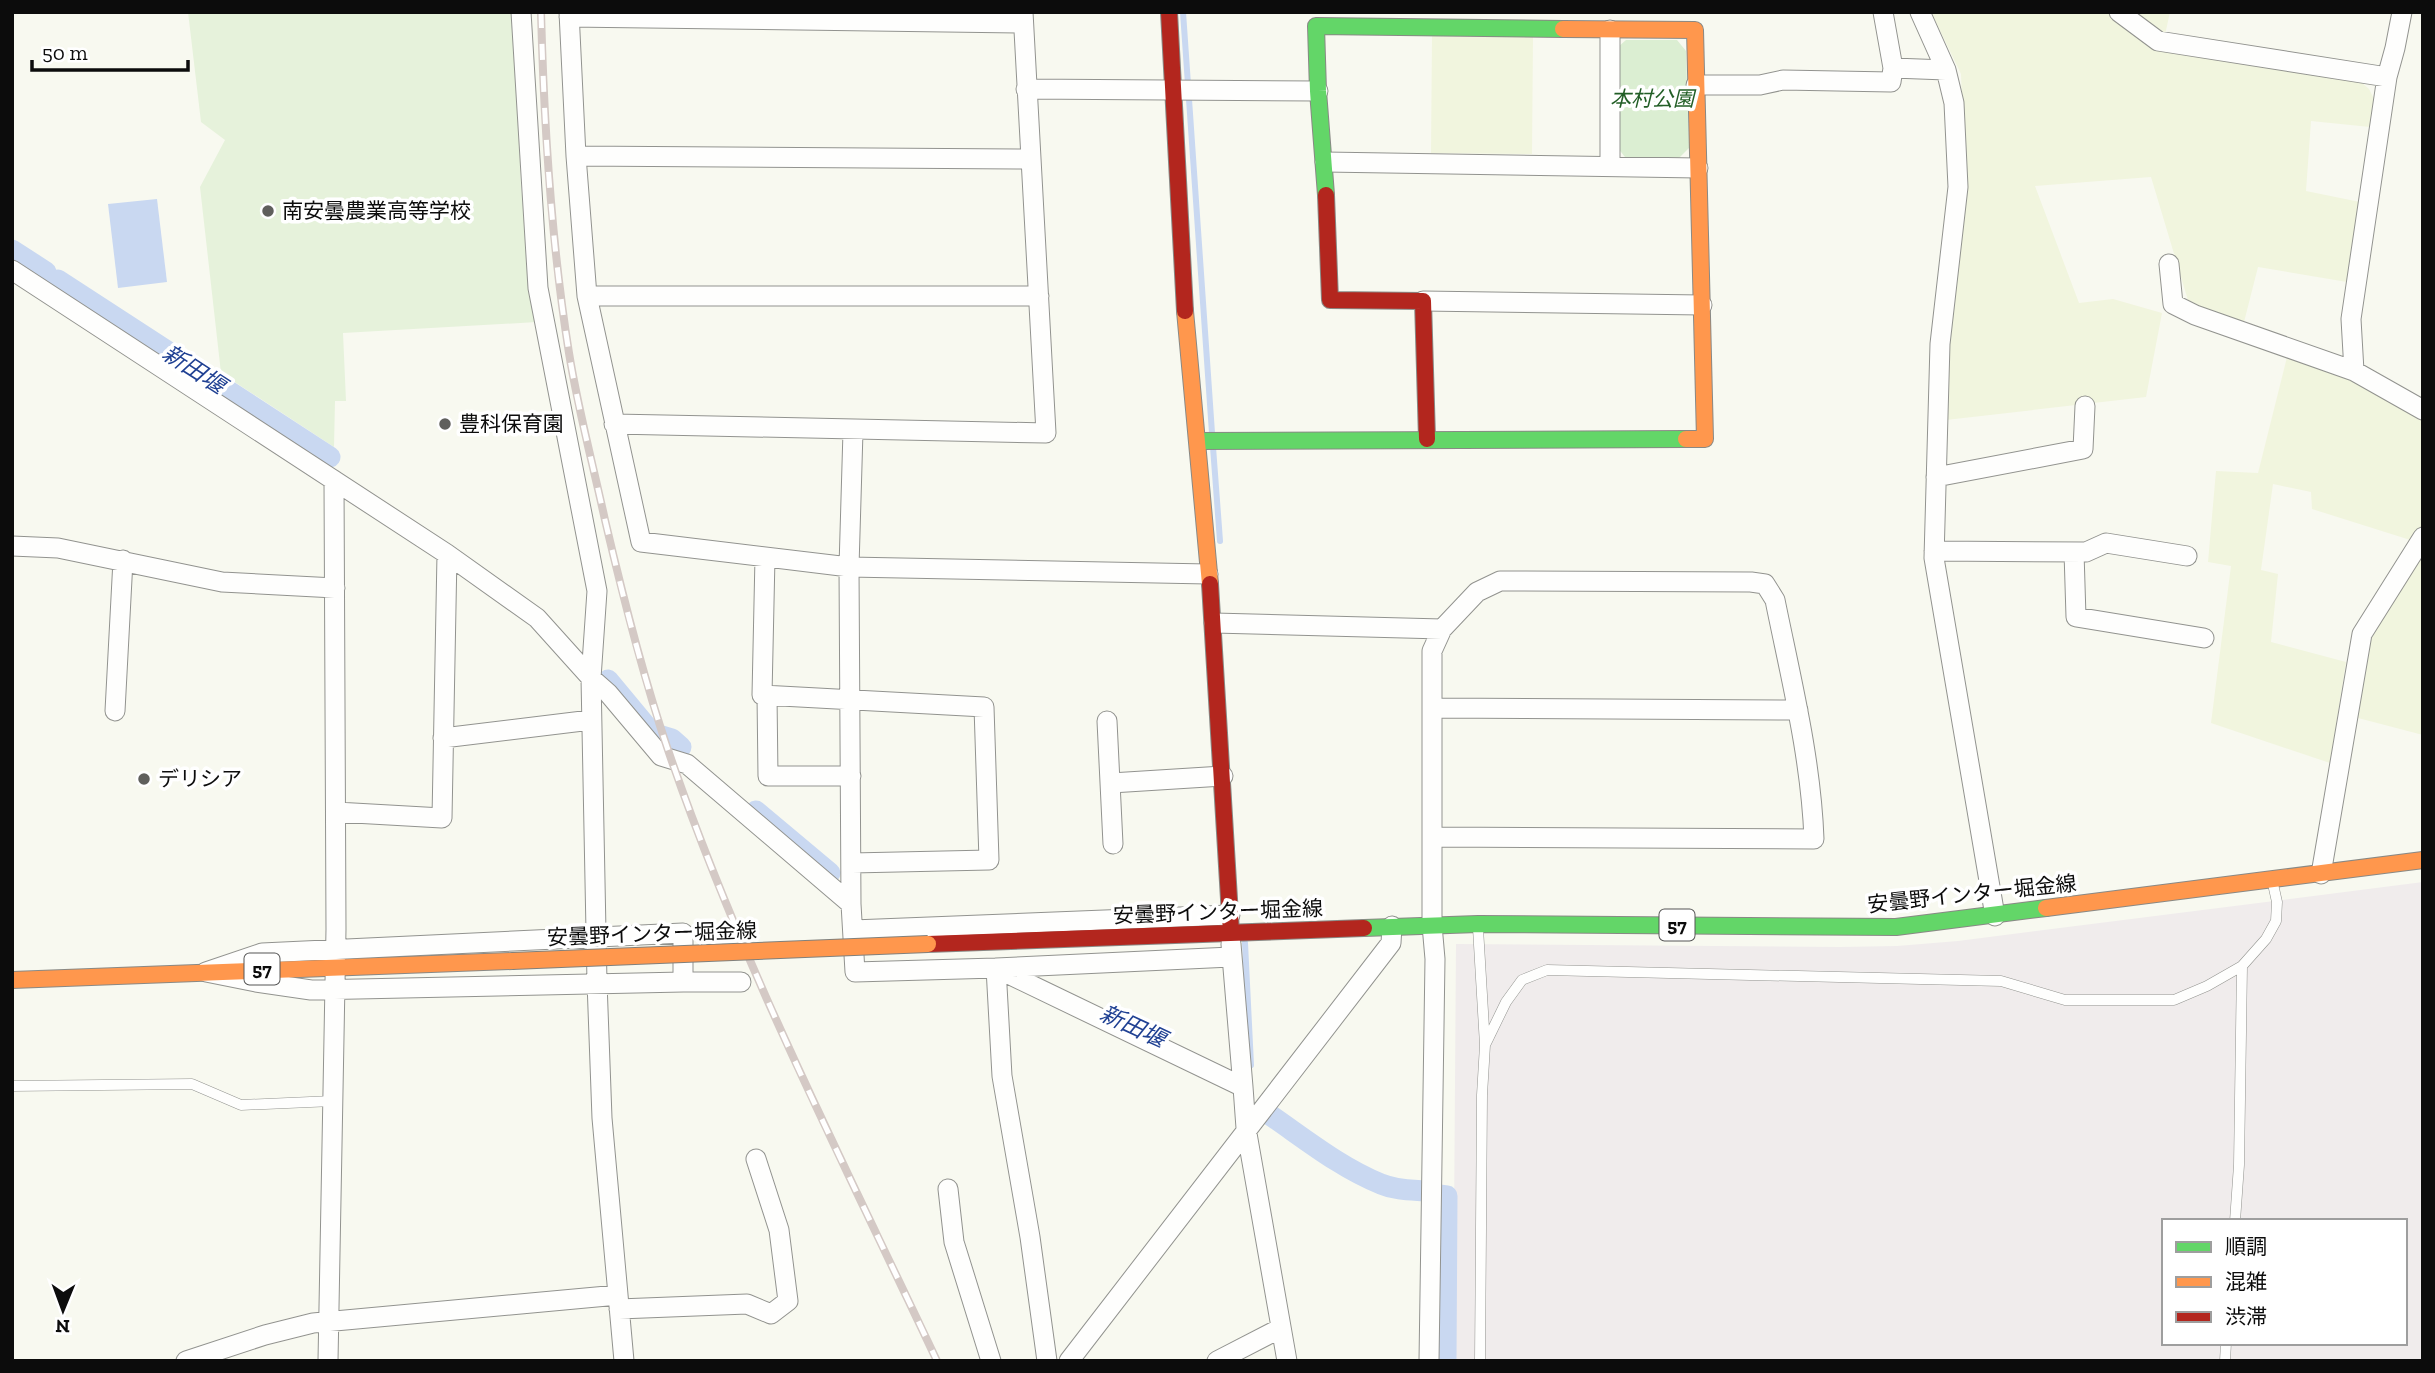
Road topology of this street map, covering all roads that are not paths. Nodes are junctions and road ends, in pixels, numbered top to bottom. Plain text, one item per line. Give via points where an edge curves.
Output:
1 (521, 12) edge
2 (1169, 12) edge
3 (1883, 12) edge
4 (1920, 12) edge
5 (2119, 12) edge
6 (2402, 12) edge
7 (569, 14) edge
8 (704, 16) edge
9 (1023, 18) edge
10 (1395, 20) edge
11 (1544, 21) edge
12 (1610, 30) junction
13 (1893, 68) junction
14 (1946, 70) junction
15 (2387, 77) junction
16 (1696, 85) junction
17 (1026, 89) junction
18 (1173, 90) junction
19 (1318, 91) junction
20 (576, 156) junction
21 (1030, 159) junction
22 (1325, 162) junction
23 (1609, 166) junction
24 (1698, 168) junction
25 (2169, 264) dead end
26 (12, 270) edge
27 (587, 296) junction
28 (1039, 296) junction
29 (1423, 301) junction
30 (1702, 305) junction
31 (2354, 371) junction
32 (2085, 406) dead end
33 (2423, 410) edge
34 (614, 425) junction
35 (853, 431) junction
36 (1427, 439) junction
37 (1198, 441) junction
38 (1936, 477) junction
39 (334, 480) junction
40 (2423, 537) edge
41 (12, 546) edge
42 (1934, 551) junction
43 (2074, 552) junction
44 (447, 554) junction
45 (765, 556) junction
46 (2187, 556) dead end
47 (123, 560) junction
48 (849, 567) junction
49 (1208, 574) junction
50 (335, 588) junction
51 (1214, 623) junction
52 (1442, 629) junction
53 (2204, 638) dead end
54 (591, 678) junction
55 (767, 695) junction
56 (850, 701) junction
57 (1433, 708) junction
58 (1798, 710) junction
59 (115, 711) dead end
60 (592, 720) junction
61 (1107, 721) dead end
62 (443, 738) junction
63 (851, 776) junction
64 (1223, 776) junction
65 (1111, 783) junction
66 (336, 812) junction
67 (1433, 837) junction
68 (1113, 844) dead end
69 (2423, 860) edge
70 (852, 863) junction
71 (2321, 874) junction
72 (2272, 880) junction
73 (851, 904) junction
74 (1995, 916) junction
75 (1230, 924) junction
76 (1478, 924) junction
77 (1432, 925) junction
78 (1392, 926) junction
79 (853, 930) junction
80 (596, 936) junction
81 (1231, 957) junction
82 (335, 958) junction
83 (2242, 966) junction
84 (996, 968) junction
85 (205, 972) junction
86 (12, 980) edge
87 (597, 982) junction
88 (683, 982) junction
89 (741, 982) dead end
90 (334, 990) junction
91 (1485, 1045) junction
92 (12, 1086) edge
93 (1243, 1087) junction
94 (333, 1101) junction
95 (1246, 1128) junction
96 (756, 1159) dead end
97 (948, 1189) dead end
98 (2235, 1219) edge
99 (619, 1302) junction
100 (327, 1323) junction
101 (1279, 1329) junction
102 (186, 1361) edge
103 (328, 1361) edge
104 (624, 1361) edge
105 (991, 1361) edge
106 (1047, 1361) edge
107 (1069, 1361) edge
108 (1217, 1361) edge
109 (1287, 1361) edge
110 (1429, 1361) edge
111 (1480, 1361) edge

1 - 54 street via 538,288 597,590
2 - 18 street
3 - 13 street
4 - 14 street
5 - 15 street via 2158,41
6 - 15 street
7 - 8 street
7 - 20 street
8 - 9 street
9 - 17 street
10 - 11 street
10 - 19 street via 1316,26
11 - 12 street
12 - 16 street via 1695,30
12 - 23 street
13 - 14 street
13 - 16 street via 1891,82 1783,80 1760,85
14 - 38 street via 1954,103 1958,187 1940,344
15 - 31 street via 2351,319
16 - 24 street
17 - 18 street
17 - 21 street
18 - 19 street
18 - 37 street via 1184,302
19 - 22 street
20 - 21 street
20 - 27 street
21 - 28 street
22 - 23 street
22 - 29 street via 1330,300
23 - 24 street
24 - 30 street
25 - 31 street via 2173,304 2195,316
26 - 39 street
27 - 28 street
27 - 34 street
28 - 35 street via 1046,433
29 - 30 street
29 - 36 street
30 - 36 street via 1704,439
31 - 33 street
32 - 38 street via 2082,449
34 - 35 street
34 - 45 street via 641,542
35 - 48 street
36 - 37 street
37 - 49 street
38 - 42 street
39 - 44 street
39 - 50 street
40 - 71 street via 2362,634
41 - 47 street via 58,548
42 - 43 street
42 - 74 street
43 - 46 street via 2106,543
43 - 53 street via 2076,617
44 - 54 street via 537,618
44 - 62 street
45 - 48 street
45 - 55 street via 762,695
47 - 50 street via 222,582
47 - 59 street
48 - 49 street
48 - 56 street
49 - 51 street
50 - 66 street
51 - 52 street
51 - 64 street
52 - 57 street via 1432,651
52 - 58 street via 1477,592 1500,582 1765,584 1775,600
54 - 60 street
54 - 73 street via 661,756 687,764
55 - 56 street
55 - 63 street via 768,776
56 - 63 street
56 - 70 street via 984,707 989,860
57 - 58 street
57 - 67 street
58 - 67 street via 1814,839
60 - 62 street
60 - 80 street
61 - 65 street
62 - 66 street via 442,818
63 - 70 street
64 - 65 street
64 - 75 street
65 - 68 street
66 - 82 street
67 - 77 street
69 - 71 street, 安曇野インター堀金線 / 57
70 - 73 street
71 - 72 street, 安曇野インター堀金線 / 57
72 - 74 street, 安曇野インター堀金線 / 57
72 - 83 lane via 2276,921
73 - 79 street
74 - 76 street, 安曇野インター堀金線 / 57 via 1896,927
75 - 78 street, 安曇野インター堀金線 / 57
75 - 79 street
75 - 81 street
75 - 82 street, 安曇野インター堀金線 / 57, bridge via 928,944 512,961
76 - 77 street, 安曇野インター堀金線 / 57
76 - 91 lane
77 - 78 street, 安曇野インター堀金線 / 57
77 - 110 street
78 - 95 street via 1391,943
79 - 84 street via 855,972
80 - 82 street
80 - 87 street
80 - 88 street via 683,933
81 - 84 street
81 - 93 street
82 - 85 street via 262,953
82 - 90 street
83 - 91 lane via 2174,1000 2065,1000 2001,981 1547,970 1522,980
83 - 98 lane
84 - 93 street
84 - 106 street via 1002,1076
85 - 86 street
85 - 90 street
87 - 88 street
87 - 90 street
87 - 99 street via 602,1118
88 - 89 street
90 - 94 street
91 - 111 lane
92 - 94 lane via 192,1084 241,1105
93 - 95 street
94 - 100 street
95 - 101 street
95 - 107 street
96 - 99 street via 779,1230 788,1301 771,1314 747,1304
97 - 105 street via 954,1242
99 - 100 street
99 - 104 street
100 - 102 street via 265,1335
100 - 103 street
101 - 108 street
101 - 109 street

